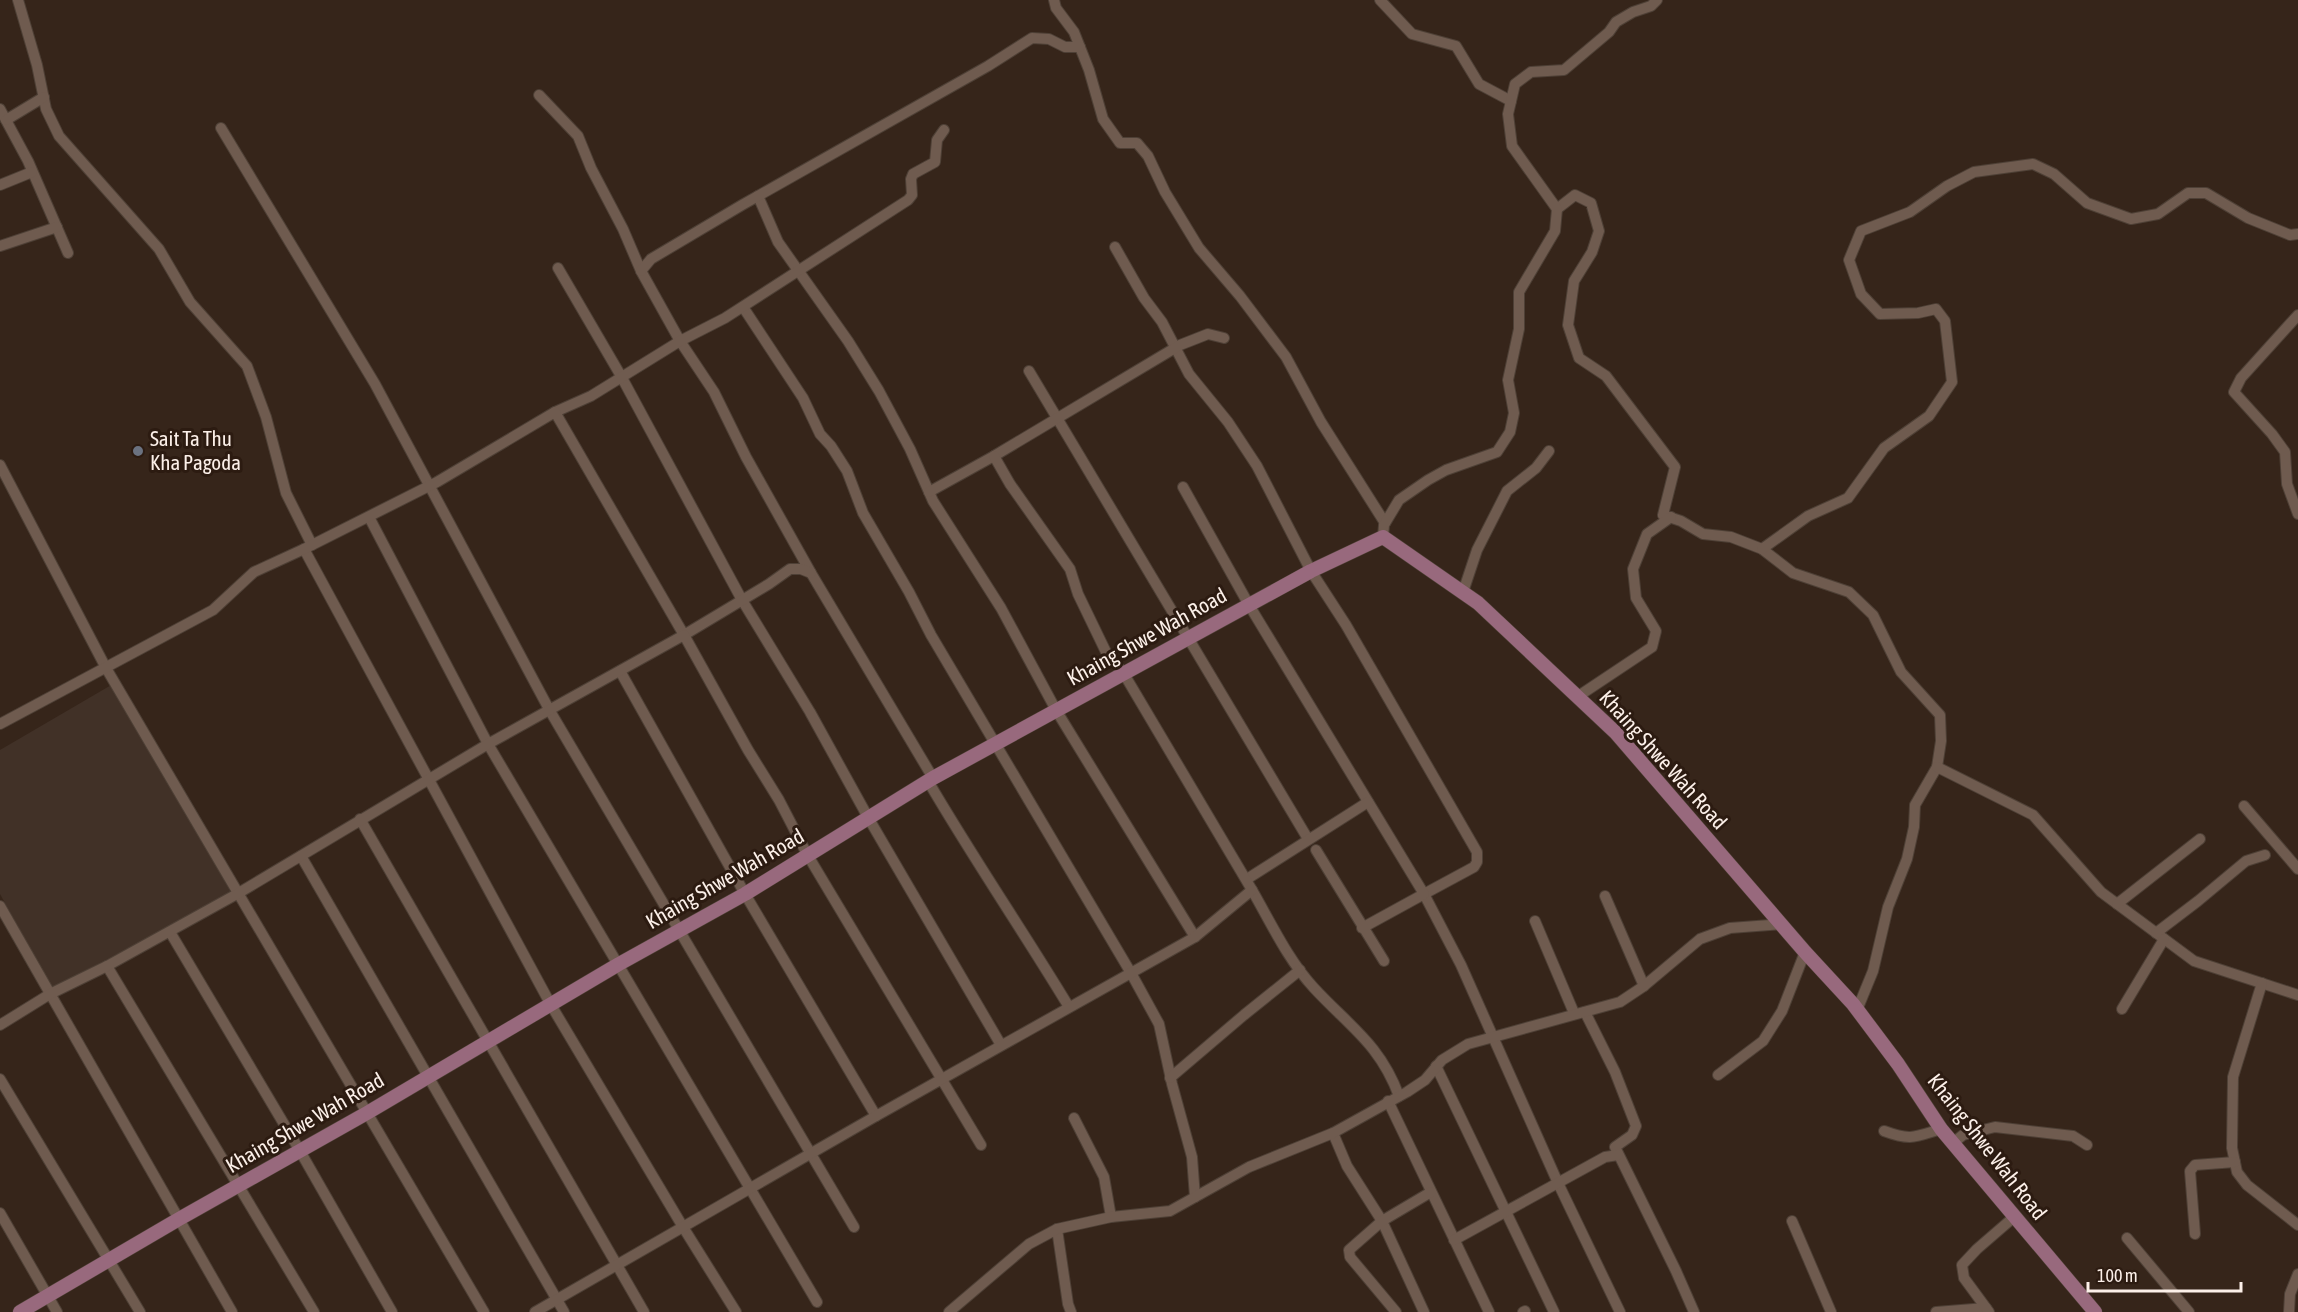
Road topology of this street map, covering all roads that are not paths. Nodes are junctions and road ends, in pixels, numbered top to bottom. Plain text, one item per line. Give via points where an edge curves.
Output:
1 (18, 0) edge
2 (1054, 0) edge
3 (1380, 0) edge
4 (1657, 0) edge
5 (1080, 47) junction
6 (539, 95) dead end
7 (44, 97) junction
8 (1511, 101) junction
9 (0, 109) edge
10 (6, 120) junction
11 (221, 128) dead end
12 (944, 130) dead end
13 (32, 172) junction
14 (0, 184) edge
15 (758, 196) junction
16 (1559, 208) junction
17 (57, 227) junction
18 (2298, 234) edge
19 (0, 246) edge
20 (1115, 247) dead end
21 (68, 253) dead end
22 (558, 268) dead end
23 (641, 271) junction
24 (799, 272) junction
25 (743, 307) junction
26 (2298, 315) edge
27 (1224, 338) dead end
28 (680, 341) junction
29 (1175, 348) junction
30 (1029, 371) dead end
31 (621, 376) junction
32 (555, 412) junction
33 (1057, 418) junction
34 (1549, 451) dead end
35 (994, 456) junction
36 (0, 465) edge
37 (430, 486) junction
38 (1183, 488) dead end
39 (929, 492) junction
40 (2298, 514) edge
41 (369, 517) junction
42 (1671, 517) junction
43 (1385, 523) junction
44 (1383, 537) junction
45 (308, 547) junction
46 (1762, 549) junction
47 (1311, 571) junction
48 (811, 573) junction
49 (1463, 592) junction
50 (742, 600) junction
51 (1249, 605) junction
52 (684, 635) junction
53 (1188, 639) junction
54 (106, 668) junction
55 (620, 671) junction
56 (1124, 674) junction
57 (1577, 697) junction
58 (1056, 710) junction
59 (550, 711) junction
60 (0, 724) edge
61 (488, 744) junction
62 (996, 745) junction
63 (1937, 767) junction
64 (428, 780) junction
65 (930, 780) junction
66 (1368, 802) junction
67 (2244, 806) dead end
68 (360, 819) junction
69 (869, 819) junction
70 (1308, 839) junction
71 (2200, 839) dead end
72 (1316, 849) dead end
73 (807, 854) junction
74 (2265, 855) dead end
75 (301, 856) junction
76 (2298, 869) edge
77 (1247, 879) junction
78 (1252, 890) junction
79 (237, 894) junction
80 (745, 894) junction
81 (1424, 894) junction
82 (1605, 896) dead end
83 (2117, 904) junction
84 (0, 906) edge
85 (1535, 921) dead end
86 (1782, 924) junction
87 (1362, 928) junction
88 (680, 929) junction
89 (170, 932) junction
90 (2160, 936) junction
91 (1195, 937) junction
92 (1805, 952) junction
93 (1384, 960) dead end
94 (619, 964) junction
95 (107, 966) junction
96 (1300, 970) junction
97 (1131, 973) junction
98 (2262, 983) junction
99 (1644, 986) junction
100 (50, 994) junction
101 (2298, 996) edge
102 (551, 1005) junction
103 (1069, 1007) junction
104 (2122, 1009) dead end
105 (1857, 1010) junction
106 (1579, 1013) junction
107 (0, 1025) edge
108 (1492, 1038) junction
109 (489, 1042) junction
110 (1001, 1045) junction
111 (1436, 1066) junction
112 (1718, 1075) dead end
113 (428, 1077) junction
114 (1170, 1078) junction
115 (0, 1079) edge
116 (940, 1080) junction
117 (1399, 1096) junction
118 (1388, 1101) junction
119 (366, 1113) junction
120 (876, 1116) junction
121 (1074, 1118) dead end
122 (1941, 1129) junction
123 (1884, 1131) dead end
124 (1333, 1133) junction
125 (1953, 1143) junction
126 (981, 1145) dead end
127 (2087, 1145) dead end
128 (300, 1151) junction
129 (812, 1153) junction
130 (1618, 1155) junction
131 (2235, 1162) junction
132 (1558, 1182) junction
133 (239, 1186) junction
134 (748, 1189) junction
135 (1431, 1192) junction
136 (1195, 1197) junction
137 (1505, 1211) junction
138 (0, 1213) edge
139 (1111, 1217) junction
140 (2014, 1217) junction
141 (178, 1219) junction
142 (1382, 1221) junction
143 (1792, 1221) dead end
144 (2298, 1225) edge
145 (683, 1227) junction
146 (854, 1227) dead end
147 (1057, 1229) junction
148 (2195, 1234) dead end
149 (2127, 1238) dead end
150 (1454, 1240) junction
151 (108, 1260) junction
152 (617, 1265) junction
153 (2298, 1274) edge
154 (47, 1297) junction
155 (557, 1300) junction
156 (817, 1302) dead end
157 (1988, 1310) edge
158 (20, 1312) edge
159 (57, 1312) edge
160 (140, 1312) edge
161 (232, 1312) edge
162 (314, 1312) edge
163 (392, 1312) edge
164 (484, 1312) edge
165 (535, 1312) edge
166 (564, 1312) edge
167 (644, 1312) edge
168 (736, 1312) edge
169 (949, 1312) edge
170 (1071, 1312) edge
171 (1396, 1312) edge
172 (1424, 1312) edge
173 (1489, 1312) edge
174 (1554, 1312) edge
175 (1620, 1312) edge
176 (1694, 1312) edge
177 (1831, 1312) edge
178 (1936, 1312) edge
179 (2095, 1312) edge
180 (2189, 1312) edge
181 (2289, 1312) edge

1 - 7 street
2 - 5 street
3 - 8 street via 1412,34 1456,46 1479,84
4 - 8 street via 1616,22 1564,70 1531,72 1515,84
5 - 15 street via 1032,38
5 - 43 street via 1103,119 1120,143 1137,143 1148,156 1199,248 1286,357 1321,422
6 - 23 street via 578,136
7 - 10 street
7 - 45 street via 59,136 159,249 190,302 247,366 266,417 286,494
8 - 16 street via 1508,114 1512,146
9 - 10 street
10 - 13 street
11 - 37 street via 375,384
12 - 24 street via 937,140 935,162 911,179 912,195 908,200
13 - 14 street
13 - 17 street
15 - 23 street via 651,259
15 - 24 street via 778,242
16 - 42 street via 1575,195 1591,203 1599,231 1592,252 1574,281 1568,325 1580,358 1606,376 1675,466 1663,515
16 - 43 street via 1555,231 1520,292 1519,329 1508,380 1514,413 1510,432 1497,452 1446,470 1409,493
17 - 19 street
17 - 21 street
18 - 46 street via 2290,236 2248,218 2206,193 2188,193 2158,214 2131,219 2087,203 2055,174 2033,164 1974,172 1910,212 1861,231 1848,260 1861,294 1880,314 1936,309 1945,321 1952,382 1929,416 1884,448 1848,498 1808,516
20 - 29 street
22 - 31 street
23 - 28 street
24 - 25 street
24 - 39 street via 879,391
25 - 28 street
25 - 62 street via 847,471 863,513
26 - 40 street via 2241,378 2234,392 2285,452 2287,484
27 - 29 street via 1208,334
28 - 31 street
28 - 48 street via 714,392
29 - 33 street
29 - 47 street via 1189,374 1257,466
30 - 33 street
31 - 32 street via 591,396
31 - 50 street
32 - 37 street
32 - 52 street
33 - 35 street
33 - 53 street
34 - 49 street via 1536,468 1507,491 1477,550
35 - 39 street
35 - 56 street via 1070,569 1106,652
36 - 54 street
37 - 41 street
37 - 59 street
38 - 51 street
39 - 58 street via 1001,608
41 - 45 street
41 - 61 street
42 - 46 street via 1703,534 1731,537
42 - 57 street via 1647,534 1633,569 1636,598 1656,631 1652,647
43 - 44 street
44 - 47 street, Khaing Shwe Wah Road
44 - 49 street, Khaing Shwe Wah Road
45 - 54 street via 254,572 213,610
45 - 64 street
46 - 63 street via 1793,573 1849,592 1874,615 1901,672 1940,715
47 - 51 street, Khaing Shwe Wah Road
47 - 81 street via 1477,852 1474,867
48 - 50 street via 790,569
48 - 65 street
49 - 57 street, Khaing Shwe Wah Road
50 - 52 street
50 - 69 street
51 - 53 street, Khaing Shwe Wah Road
51 - 66 street
52 - 55 street
52 - 73 street
53 - 56 street, Khaing Shwe Wah Road
53 - 70 street
54 - 60 street
54 - 79 street
55 - 59 street
55 - 80 street
56 - 58 street, Khaing Shwe Wah Road
56 - 77 street
57 - 86 street, Khaing Shwe Wah Road via 1616,734
58 - 62 street, Khaing Shwe Wah Road
58 - 91 street
59 - 61 street
59 - 88 street
61 - 64 street
61 - 94 street
62 - 65 street, Khaing Shwe Wah Road
62 - 97 street
63 - 83 street via 2033,815 2101,892
63 - 105 street via 1915,805 1907,859
64 - 68 street
64 - 102 street
65 - 69 street, Khaing Shwe Wah Road
65 - 103 street via 963,842
66 - 70 street
66 - 81 street
67 - 76 street
68 - 75 street
68 - 109 street
69 - 73 street, Khaing Shwe Wah Road
69 - 110 street
70 - 77 street
71 - 83 street
72 - 87 street
73 - 80 street, Khaing Shwe Wah Road
73 - 116 street
74 - 90 street via 2246,861
75 - 79 street
75 - 113 street
77 - 78 street
78 - 91 street
78 - 96 street
79 - 89 street
79 - 119 street
80 - 88 street, Khaing Shwe Wah Road
80 - 120 street
81 - 87 street
81 - 108 street via 1461,965
82 - 99 street
83 - 90 street
84 - 100 street
85 - 106 street
86 - 92 street, Khaing Shwe Wah Road
86 - 99 street via 1730,928 1700,939
87 - 93 street
88 - 94 street, Khaing Shwe Wah Road
88 - 129 street
89 - 95 street
89 - 128 street
90 - 98 street via 2194,961
90 - 104 street
91 - 97 street
92 - 105 street, Khaing Shwe Wah Road
92 - 112 street via 1782,1011 1763,1041
94 - 102 street, Khaing Shwe Wah Road
94 - 134 street
95 - 100 street
95 - 133 street
96 - 114 street
96 - 117 street via 1380,1055
97 - 103 street
97 - 114 street via 1159,1024
98 - 101 street
98 - 131 street via 2234,1077
99 - 106 street via 1620,1002
100 - 107 street
100 - 141 street
102 - 109 street, Khaing Shwe Wah Road
102 - 145 street
103 - 110 street
105 - 122 street, Khaing Shwe Wah Road
106 - 108 street
106 - 130 street via 1615,1072 1636,1126 1632,1135 1615,1147
108 - 111 street via 1468,1044
108 - 132 street
109 - 113 street, Khaing Shwe Wah Road
109 - 152 street
110 - 116 street
111 - 117 street via 1425,1080
111 - 137 street
113 - 119 street, Khaing Shwe Wah Road
113 - 155 street
114 - 136 street via 1192,1157
115 - 151 street
116 - 120 street
116 - 126 street
117 - 118 street
118 - 124 street
118 - 135 street
119 - 128 street, Khaing Shwe Wah Road
119 - 164 street
120 - 129 street
121 - 139 street via 1104,1177
122 - 123 street via 1912,1138
122 - 125 street, Khaing Shwe Wah Road
124 - 136 street via 1250,1167
124 - 142 street via 1347,1166
125 - 127 street via 1963,1135 1995,1127 2073,1136
125 - 140 street, Khaing Shwe Wah Road
128 - 133 street, Khaing Shwe Wah Road
128 - 163 street
129 - 134 street
129 - 146 street
130 - 132 street via 1605,1157
130 - 176 street
131 - 144 street via 2247,1185
131 - 148 street via 2195,1165 2190,1172
132 - 137 street
132 - 175 street
133 - 141 street, Khaing Shwe Wah Road
133 - 162 street
134 - 145 street
134 - 156 street
135 - 142 street
135 - 150 street
136 - 139 street via 1170,1211
137 - 150 street
137 - 174 street
138 - 154 street
139 - 147 street
140 - 157 street via 1962,1265 1964,1278
140 - 179 street, Khaing Shwe Wah Road
141 - 151 street, Khaing Shwe Wah Road
141 - 161 street
142 - 171 street via 1349,1253
142 - 172 street
143 - 177 street
145 - 152 street
145 - 168 street
147 - 169 street via 1029,1244
147 - 170 street
149 - 180 street
150 - 173 street
151 - 154 street, Khaing Shwe Wah Road
151 - 160 street
152 - 155 street
152 - 167 street
153 - 181 street via 2290,1294
154 - 158 street, Khaing Shwe Wah Road
154 - 159 street
155 - 165 street
155 - 166 street
157 - 178 street

